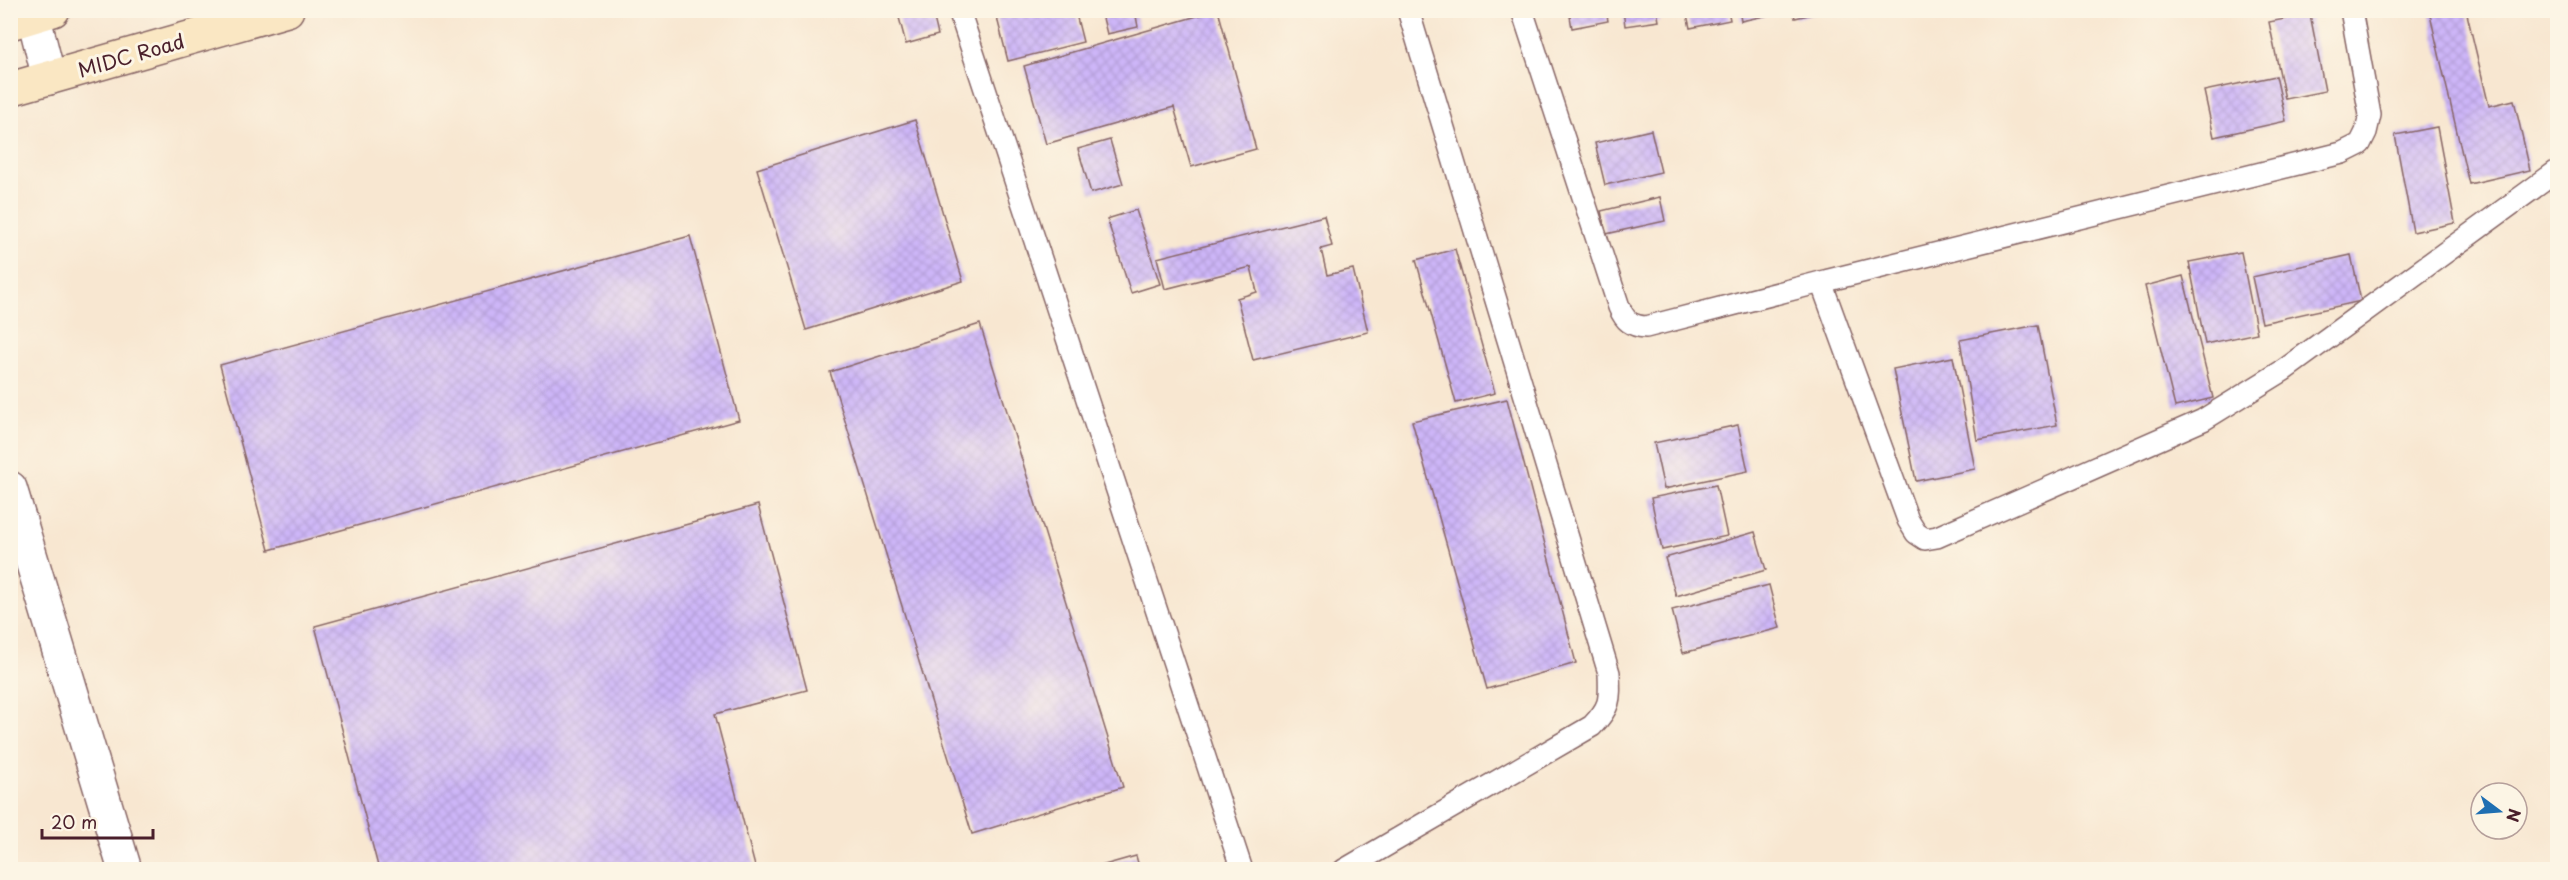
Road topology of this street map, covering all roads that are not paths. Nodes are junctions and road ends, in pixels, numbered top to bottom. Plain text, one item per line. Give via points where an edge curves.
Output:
1 (287, 10) edge
2 (959, 10) edge
3 (1408, 10) edge
4 (1522, 10) edge
5 (2351, 10) edge
6 (32, 15) edge
7 (49, 78) junction
8 (10, 89) edge
9 (2557, 171) edge
10 (1821, 282) junction
11 (10, 488) edge
12 (124, 870) edge
13 (1242, 870) edge
14 (1344, 870) edge

1 - 7 main road, MIDC Road
2 - 13 lane
3 - 14 lane via 1610,673 1610,693 1607,711 1592,726
4 - 10 lane via 1625,320 1646,327
5 - 10 lane via 2370,115 2360,144 2342,153
6 - 7 street
7 - 8 main road, MIDC Road
9 - 10 lane via 2284,370 2203,420 1925,539 1908,520
11 - 12 street

